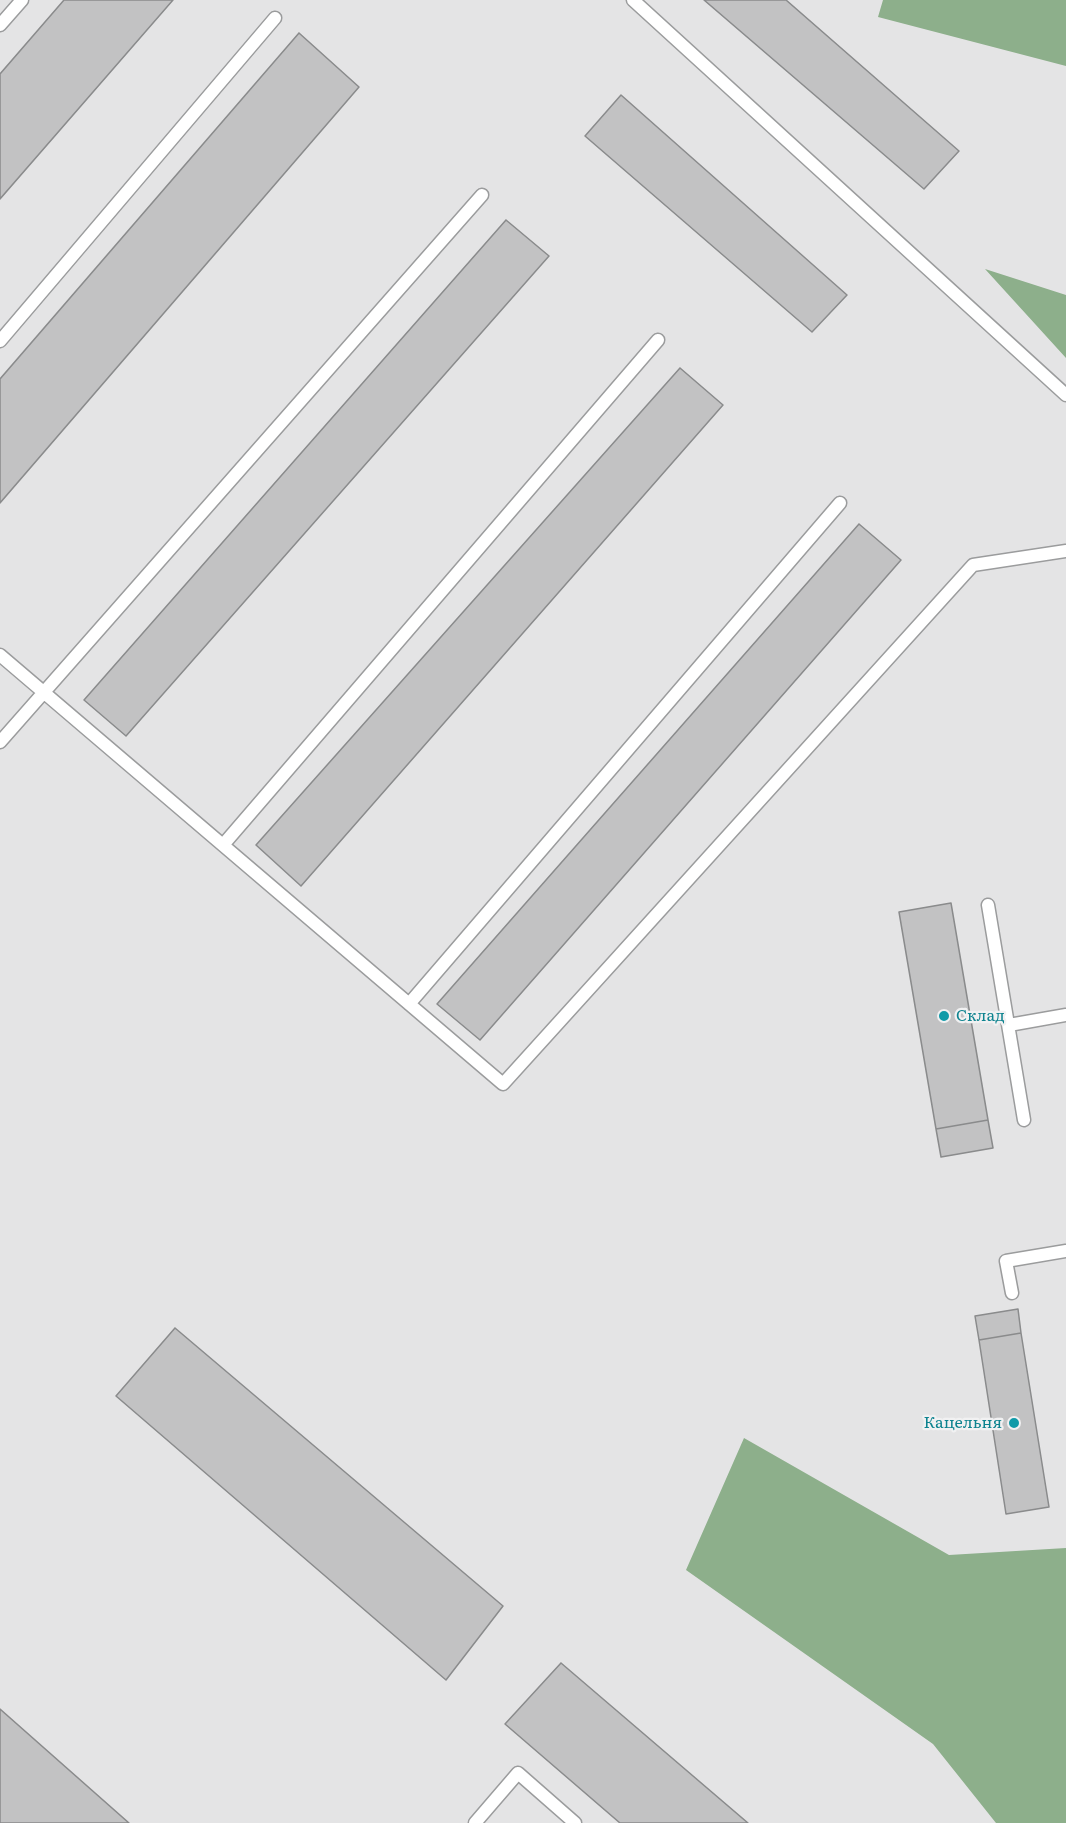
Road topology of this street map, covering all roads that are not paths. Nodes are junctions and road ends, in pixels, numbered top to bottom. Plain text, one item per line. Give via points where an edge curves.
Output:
1 (22, 0) edge
2 (633, 0) edge
3 (275, 18) dead end
4 (0, 25) edge
5 (482, 195) dead end
6 (658, 340) dead end
7 (0, 341) edge
8 (1066, 395) edge
9 (840, 503) dead end
10 (1066, 551) edge
11 (0, 655) edge
12 (43, 692) junction
13 (0, 742) edge
14 (223, 845) junction
15 (988, 905) dead end
16 (409, 1004) junction
17 (1066, 1016) edge
18 (1009, 1025) junction
19 (1024, 1120) dead end
20 (1066, 1251) edge
21 (1012, 1293) dead end
22 (476, 1823) edge
23 (575, 1823) edge

1 - 4 lane
2 - 8 lane
3 - 7 lane
5 - 12 lane
6 - 14 lane
9 - 16 lane
10 - 16 lane via 973,565 503,1084
11 - 12 lane
12 - 13 lane
12 - 14 lane
14 - 16 lane
15 - 18 lane
17 - 18 lane
18 - 19 lane
20 - 21 lane via 1006,1261
22 - 23 lane via 518,1773

